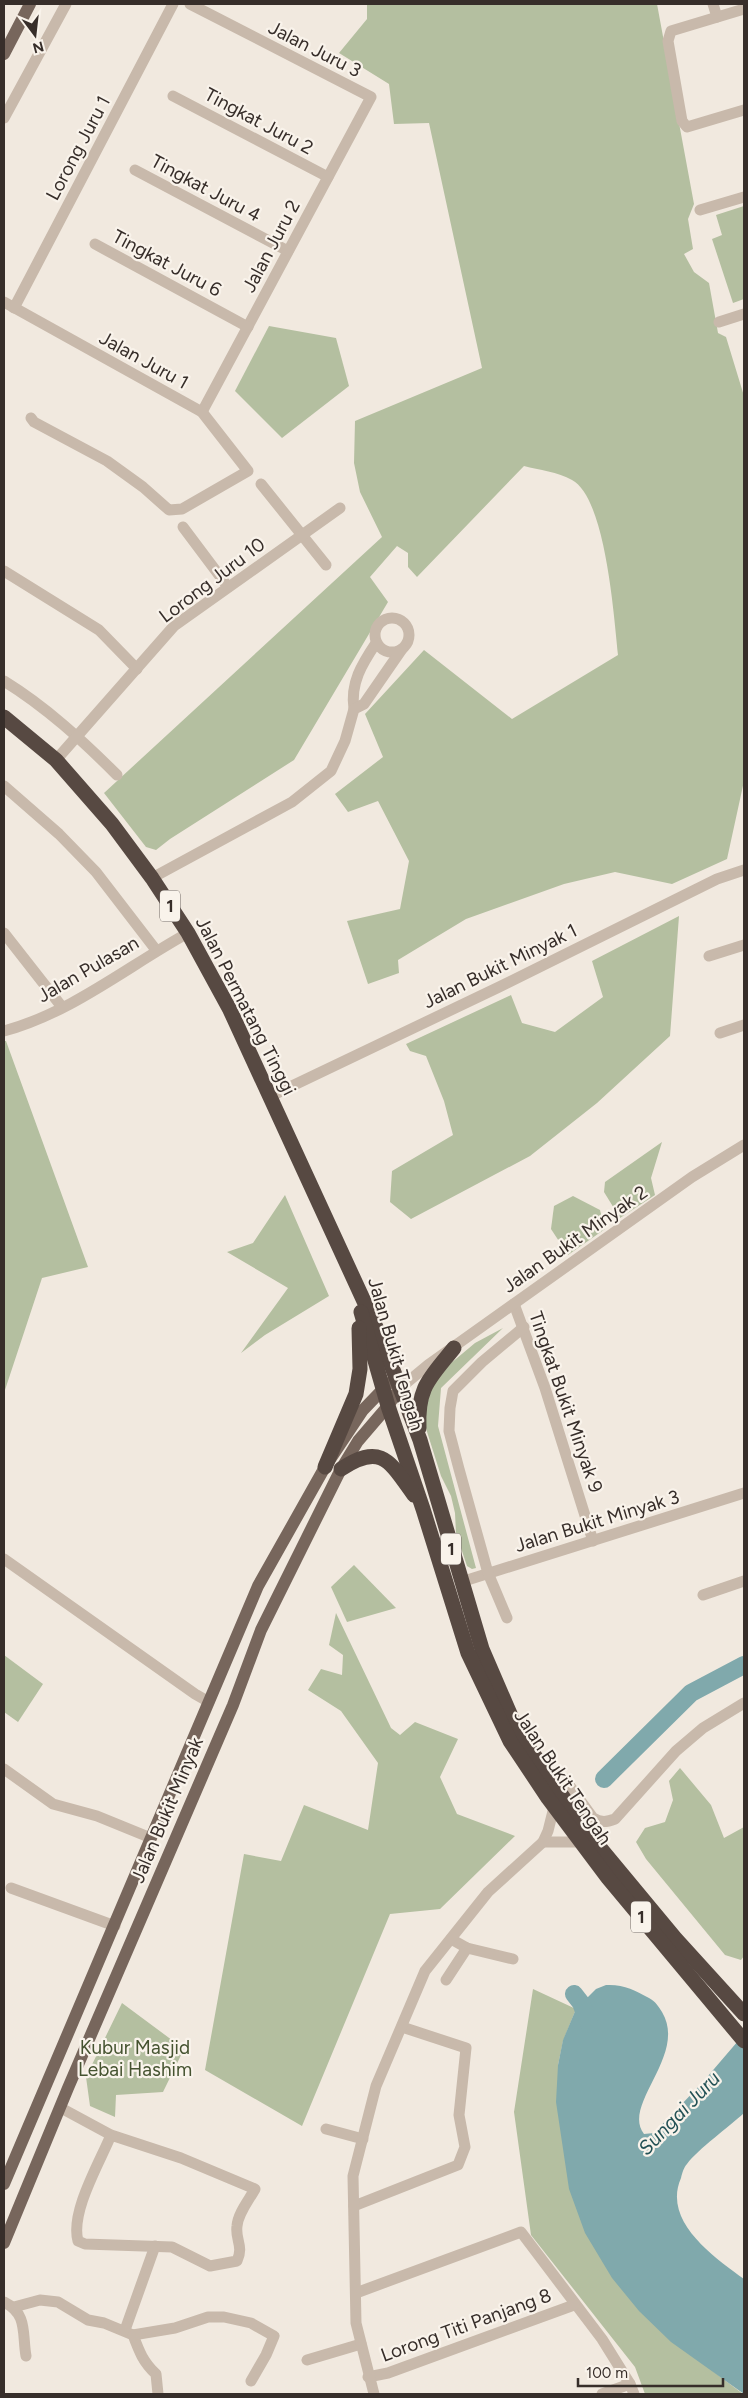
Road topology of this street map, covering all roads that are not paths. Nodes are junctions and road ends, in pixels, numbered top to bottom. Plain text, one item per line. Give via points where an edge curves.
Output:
1 (30, 4) edge
2 (66, 4) edge
3 (173, 4) edge
4 (190, 4) edge
5 (713, 4) edge
6 (744, 9) edge
7 (717, 17) junction
8 (4, 54) edge
9 (173, 96) dead end
10 (371, 97) joint
11 (744, 110) edge
12 (4, 118) edge
13 (134, 170) dead end
14 (328, 177) junction
15 (744, 197) edge
16 (700, 210) dead end
17 (95, 244) dead end
18 (288, 251) junction
19 (7, 306) edge
20 (744, 314) edge
21 (719, 322) dead end
22 (248, 326) junction
23 (202, 412) junction
24 (31, 418) dead end
25 (261, 484) dead end
26 (340, 508) dead end
27 (183, 527) dead end
28 (301, 535) junction
29 (326, 565) dead end
30 (4, 571) edge
31 (228, 587) junction
32 (376, 643) junction
33 (402, 649) junction
34 (138, 670) junction
35 (4, 681) edge
36 (354, 709) junction
37 (4, 717) edge
38 (77, 736) junction
39 (56, 760) junction
40 (118, 775) dead end
41 (4, 786) edge
42 (744, 870) edge
43 (152, 878) junction
44 (4, 933) edge
45 (188, 933) junction
46 (744, 945) edge
47 (156, 950) junction
48 (709, 956) dead end
49 (62, 1007) junction
50 (744, 1025) edge
51 (4, 1031) edge
52 (720, 1033) dead end
53 (271, 1096) junction
54 (744, 1145) edge
55 (352, 1275) junction
56 (514, 1304) junction
57 (524, 1327) junction
58 (454, 1348) junction
59 (392, 1385) junction
60 (388, 1406) junction
61 (420, 1440) junction
62 (325, 1467) junction
63 (341, 1469) junction
64 (744, 1492) edge
65 (424, 1509) junction
66 (593, 1540) junction
67 (4, 1559) edge
68 (488, 1573) junction
69 (744, 1581) edge
70 (461, 1582) junction
71 (703, 1594) dead end
72 (507, 1618) dead end
73 (209, 1702) junction
74 (744, 1703) edge
75 (4, 1769) edge
76 (552, 1783) junction
77 (554, 1807) junction
78 (151, 1838) junction
79 (543, 1842) junction
80 (581, 1842) junction
81 (11, 1888) dead end
82 (125, 1901) junction
83 (146, 1907) junction
84 (115, 1926) junction
85 (134, 1933) junction
86 (451, 1939) junction
87 (467, 1948) junction
88 (514, 1959) dead end
89 (446, 1980) dead end
90 (744, 2013) edge
91 (402, 2027) junction
92 (744, 2041) edge
93 (61, 2108) junction
94 (326, 2129) dead end
95 (111, 2135) junction
96 (363, 2139) junction
97 (4, 2184) edge
98 (354, 2206) junction
99 (4, 2243) edge
100 (154, 2246) junction
101 (356, 2293) junction
102 (9, 2304) edge
103 (574, 2305) junction
104 (129, 2332) junction
105 (361, 2344) junction
106 (26, 2356) dead end
107 (307, 2360) dead end
108 (368, 2377) junction
109 (251, 2381) dead end
110 (632, 2389) edge
111 (158, 2394) edge
112 (374, 2394) edge
113 (602, 2394) edge

1 - 8 main road
2 - 12 street
3 - 19 street, Lorong Juru 1
4 - 10 street, Jalan Juru 3
5 - 7 street
6 - 7 street
7 - 11 street via 671,31 668,41 682,121 687,127
9 - 14 street, Tingkat Juru 2
10 - 14 street, Jalan Juru 2
13 - 18 street, Tingkat Juru 4
14 - 18 street, Jalan Juru 2
15 - 16 street
17 - 22 street, Tingkat Juru 6
18 - 22 street, Jalan Juru 2
19 - 23 street, Jalan Juru 1
20 - 21 street
22 - 23 street, Jalan Juru 2
23 - 24 street, Jalan Juru 1 via 248,471 182,509 169,510 107,461
25 - 28 street
26 - 28 street, Lorong Juru 10
27 - 31 street
28 - 29 street
28 - 31 street, Lorong Juru 10
30 - 34 street via 99,630
31 - 34 street, Lorong Juru 10 via 174,626
32 - 33 street via 390,652
32 - 33 street via 375,631 381,622 397,618 409,631 408,642
32 - 36 street via 359,669 352,697
33 - 36 street via 364,704
34 - 38 street, Lorong Juru 10
35 - 38 street via 33,699
36 - 43 street via 345,741 331,771 292,802
37 - 39 highway, Jalan Permatang Tinggi / 1
38 - 39 street, Lorong Juru 10
38 - 40 street
39 - 43 highway, Jalan Permatang Tinggi / 1 via 112,824
41 - 47 street via 96,872
42 - 53 street, Jalan Bukit Minyak 1 via 716,879
43 - 45 highway, Jalan Permatang Tinggi / 1
44 - 49 street
45 - 47 street, Jalan Pulasan
45 - 53 highway, Jalan Permatang Tinggi / 1
46 - 48 street
47 - 49 street, Jalan Pulasan
49 - 51 street, Jalan Pulasan
50 - 52 street
53 - 55 highway, Jalan Permatang Tinggi / 1
54 - 56 street, Jalan Bukit Minyak 2 via 692,1177
55 - 59 highway, Jalan Bukit Tengah / 1 via 380,1336
55 - 62 highway via 359,1329 358,1382
56 - 57 street, Tingkat Bukit Minyak 9
56 - 58 street, Jalan Bukit Minyak 2
57 - 66 street, Tingkat Bukit Minyak 9
57 - 68 street via 453,1391 450,1408 449,1431
58 - 59 street, Jalan Bukit Minyak 2
58 - 61 highway via 424,1389 418,1405
59 - 60 highway, Jalan Bukit Tengah / 1
59 - 61 highway, Jalan Bukit Tengah / 1
59 - 62 main road, Jalan Bukit Minyak via 362,1410
60 - 63 main road, Jalan Bukit Minyak via 358,1441
60 - 65 highway, Jalan Bukit Tengah / 1
61 - 70 highway, Jalan Bukit Tengah / 1
62 - 73 main road, Jalan Bukit Minyak via 258,1586
63 - 65 highway via 366,1456 379,1457 391,1464
63 - 83 main road, Jalan Bukit Minyak via 260,1630 233,1705
64 - 66 street, Jalan Bukit Minyak 3
65 - 77 highway, Jalan Bukit Tengah / 1 via 474,1668 510,1741
66 - 68 street, Jalan Bukit Minyak 3
67 - 73 street
68 - 70 street, Jalan Bukit Minyak 3
68 - 72 street
69 - 71 street
70 - 76 highway, Jalan Bukit Tengah / 1 via 482,1649 504,1703 522,1738
73 - 78 main road, Jalan Bukit Minyak
74 - 76 street via 703,1728 676,1751 615,1819 598,1822 564,1778
75 - 78 street via 53,1804 97,1816
76 - 90 highway, Jalan Bukit Tengah / 1 via 586,1832 629,1884
77 - 79 street
77 - 80 highway, Jalan Bukit Tengah / 1
78 - 82 main road, Jalan Bukit Minyak
79 - 80 street
79 - 86 street via 488,1892
80 - 92 highway, Jalan Bukit Tengah / 1
81 - 84 street
82 - 83 main road via 127,1907 134,1910
82 - 84 main road, Jalan Bukit Minyak
83 - 85 main road, Jalan Bukit Minyak
84 - 85 main road via 123,1923 131,1926
84 - 97 main road, Jalan Bukit Minyak
85 - 93 main road, Jalan Bukit Minyak
86 - 87 street
86 - 91 street via 426,1972
87 - 88 street
87 - 89 street
91 - 96 street via 376,2086
91 - 98 street via 466,2048 459,2115 465,2147 458,2164
93 - 95 street
93 - 99 main road, Jalan Bukit Minyak
94 - 96 street
95 - 100 street via 84,2200 75,2232 78,2241 85,2244
95 - 100 street via 181,2158 255,2190 236,2226 241,2252 237,2261 210,2266 172,2247
96 - 98 street via 354,2176
98 - 101 street
100 - 104 street
101 - 103 street via 520,2232
101 - 105 street via 356,2323
102 - 104 street via 40,2300 58,2302 88,2320
102 - 106 street via 24,2323
103 - 108 street, Lorong Titi Panjang 8 via 388,2373
103 - 110 street via 602,2339
104 - 109 street via 175,2328 208,2316 251,2323 274,2336
104 - 111 street via 140,2354 156,2374
105 - 107 street
105 - 108 street
108 - 112 street
110 - 113 street

